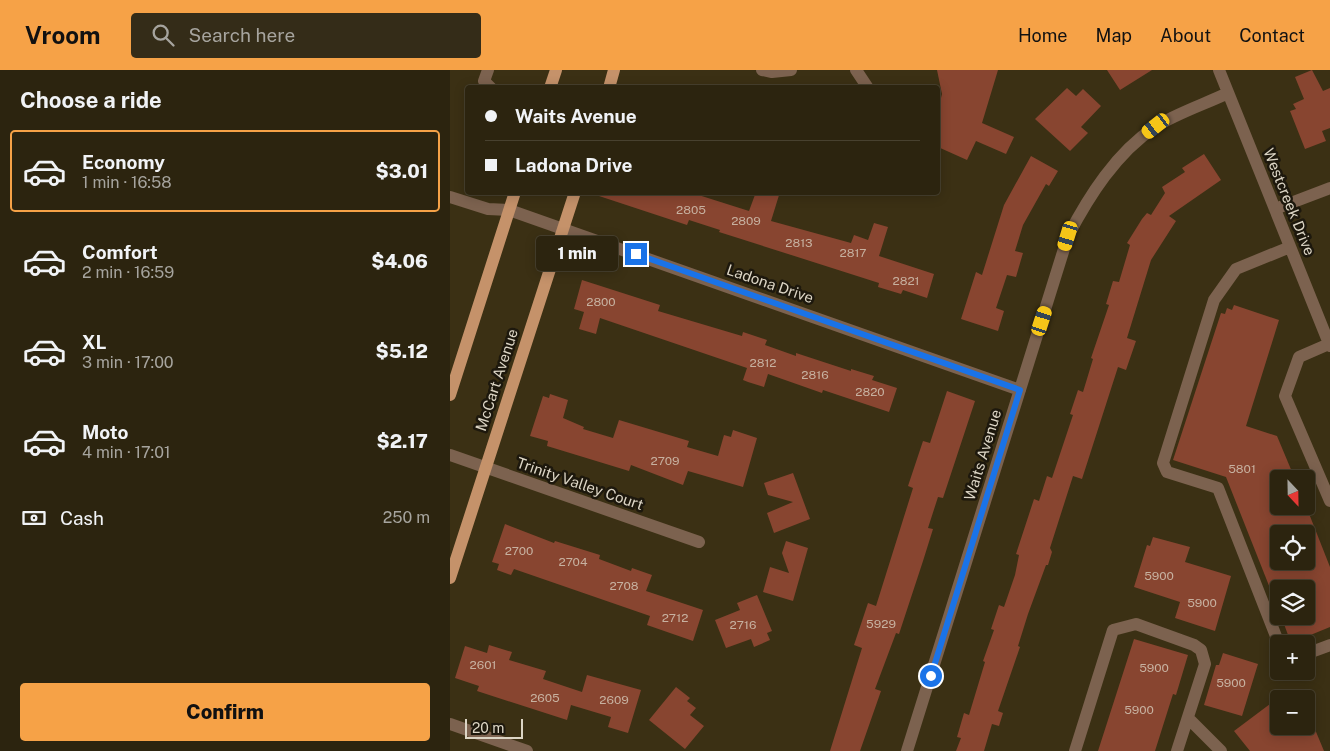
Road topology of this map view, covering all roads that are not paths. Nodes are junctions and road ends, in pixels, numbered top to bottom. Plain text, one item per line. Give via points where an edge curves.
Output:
1 (488, 70) edge
2 (556, 70) edge
3 (614, 70) edge
4 (762, 70) edge
5 (791, 70) edge
6 (856, 70) edge
7 (1219, 70) edge
8 (488, 85) edge
9 (551, 85) edge
10 (609, 85) edge
11 (866, 85) edge
12 (1228, 94) junction
13 (1330, 188) edge
14 (514, 195) edge
15 (573, 195) edge
16 (450, 196) edge
17 (1275, 209) junction
18 (509, 210) junction
19 (563, 228) junction
20 (1290, 247) junction
21 (1330, 345) edge
22 (1020, 390) junction
23 (450, 395) edge
24 (450, 455) edge
25 (486, 468) junction
26 (1330, 501) edge
27 (699, 542) dead end
28 (450, 578) edge
29 (1275, 635) edge
30 (1330, 645) edge
31 (1315, 651) edge
32 (1188, 718) junction
33 (450, 724) edge
34 (527, 751) edge
35 (907, 751) edge
36 (1076, 751) edge
37 (1177, 751) edge
38 (1221, 751) edge

1 - 8 street via 484,81
2 - 9 main road
3 - 10 main road
4 - 5 street
6 - 11 street
7 - 12 street, Westcreek Drive
12 - 17 street, Westcreek Drive
12 - 22 street, Waits Avenue via 1156,126 1129,147 1086,203 1068,236
13 - 17 street
14 - 18 main road
15 - 19 main road, McCart Avenue
16 - 18 street, Ladona Drive via 488,209
17 - 20 street, Westcreek Drive
18 - 19 street, Ladona Drive
18 - 23 main road
19 - 22 street, Ladona Drive
19 - 25 main road, McCart Avenue
20 - 21 street, Westcreek Drive
20 - 29 street via 1236,269 1214,300 1163,463 1167,472 1218,488
21 - 26 street via 1299,358 1285,396
22 - 35 street, Waits Avenue
24 - 25 street, Trinity Valley Court
25 - 27 street, Trinity Valley Court
25 - 28 main road, McCart Avenue
30 - 31 street
32 - 36 street via 1205,664 1201,650 1136,624 1125,625 1113,630
32 - 37 street
32 - 38 street
33 - 34 street

